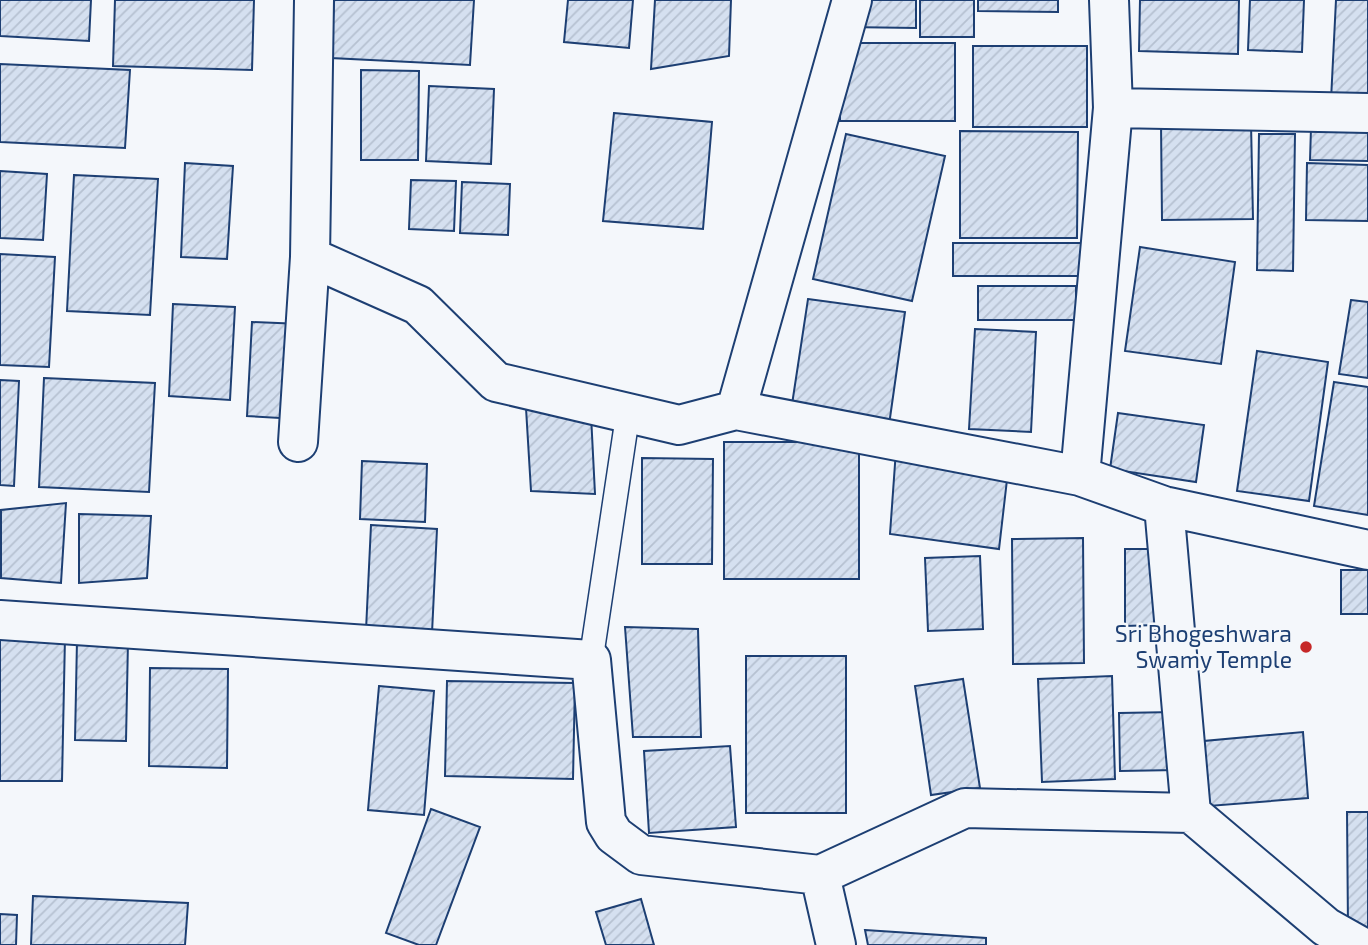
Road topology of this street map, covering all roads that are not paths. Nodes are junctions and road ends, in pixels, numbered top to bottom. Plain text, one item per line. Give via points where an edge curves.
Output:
1 (314, 0) edge
2 (852, 0) edge
3 (1109, 0) edge
4 (1113, 108) junction
5 (1368, 113) edge
6 (310, 257) junction
7 (736, 410) junction
8 (628, 413) junction
9 (298, 442) dead end
10 (1080, 476) junction
11 (1164, 506) junction
12 (1368, 550) edge
13 (0, 620) edge
14 (591, 660) junction
15 (1191, 813) junction
16 (821, 875) junction
17 (836, 945) edge
18 (1359, 945) edge

1 - 6 street
2 - 7 street
3 - 4 street
4 - 5 street
4 - 10 street
6 - 8 street via 418,305 496,382
6 - 9 street
7 - 8 street via 679,425
7 - 10 street
8 - 14 lane
10 - 11 street
11 - 12 street
11 - 15 street
13 - 14 street
14 - 16 street via 606,822 614,835 641,855
15 - 16 street via 965,808
15 - 18 street via 1326,927
16 - 17 street

